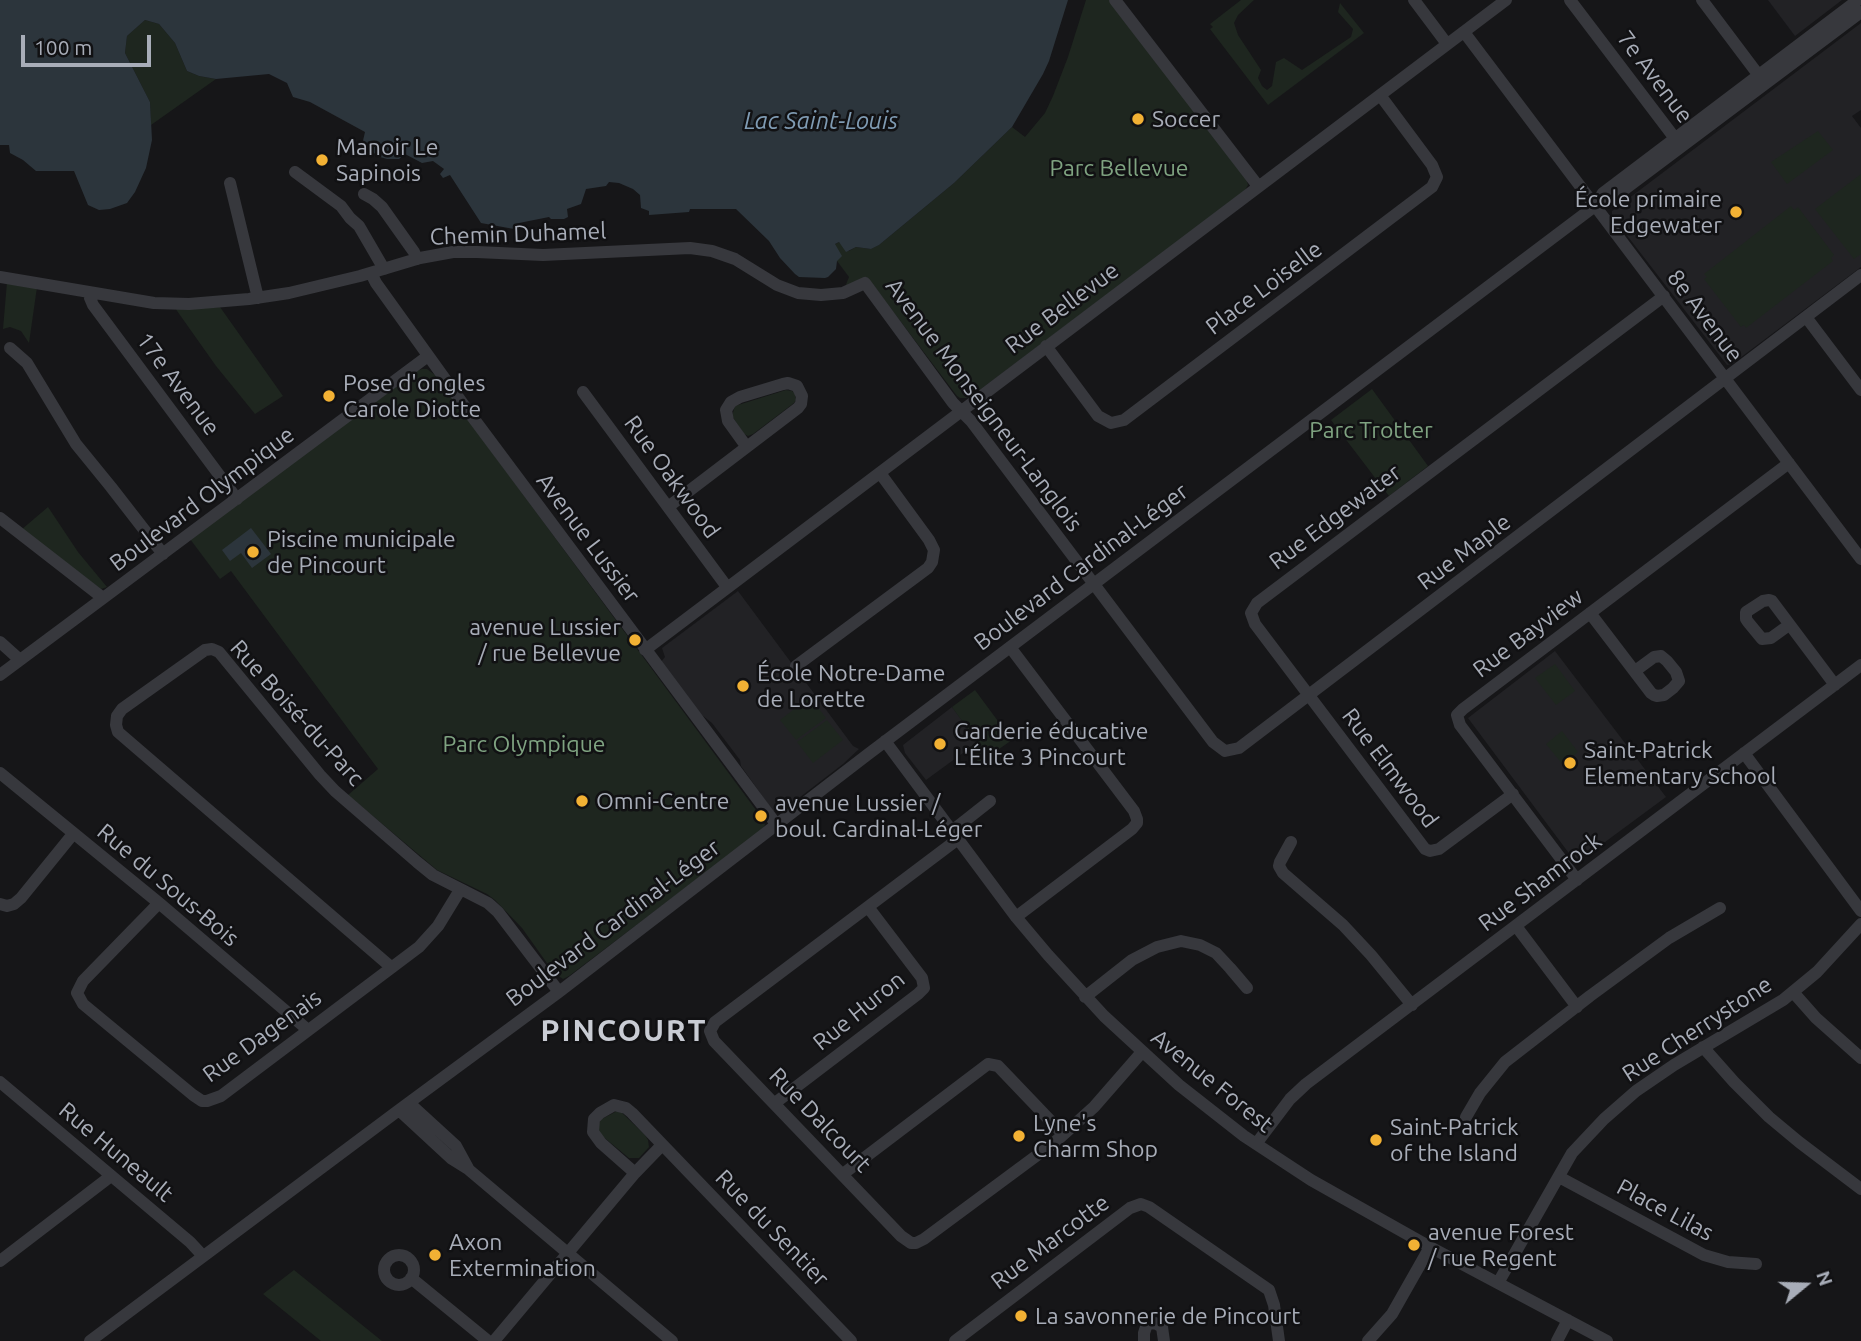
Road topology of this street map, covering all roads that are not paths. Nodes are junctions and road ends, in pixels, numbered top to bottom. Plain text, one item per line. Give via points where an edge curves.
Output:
1 (1115, 0) edge
2 (1414, 0) edge
3 (1506, 0) edge
4 (1570, 0) edge
5 (1702, 0) edge
6 (1858, 0) edge
7 (1861, 12) edge
8 (1464, 32) junction
9 (1447, 44) junction
10 (1763, 80) junction
11 (1380, 95) junction
12 (1679, 142) junction
13 (295, 172) dead end
14 (230, 183) dead end
15 (1258, 186) junction
16 (364, 194) dead end
17 (1595, 206) junction
18 (417, 259) junction
19 (377, 271) junction
20 (1861, 275) edge
21 (0, 277) edge
22 (865, 283) joint
23 (90, 293) junction
24 (1664, 296) junction
25 (258, 299) junction
26 (1806, 317) junction
27 (1046, 346) junction
28 (10, 348) dead end
29 (428, 356) junction
30 (1726, 379) junction
31 (1861, 390) edge
32 (583, 392) dead end
33 (962, 411) junction
34 (746, 446) junction
35 (1789, 463) junction
36 (880, 473) junction
37 (237, 499) junction
38 (667, 507) junction
39 (0, 518) edge
40 (163, 554) junction
41 (1861, 558) edge
42 (1094, 584) junction
43 (727, 587) junction
44 (103, 598) junction
45 (1590, 613) junction
46 (1790, 625) dead end
47 (0, 642) edge
48 (1010, 647) junction
49 (645, 650) junction
50 (20, 660) junction
51 (1861, 665) edge
52 (796, 666) dead end
53 (1635, 671) dead end
54 (0, 675) edge
55 (1835, 685) junction
56 (1309, 695) junction
57 (885, 741) junction
58 (1224, 751) joint
59 (1744, 753) junction
60 (0, 773) edge
61 (1513, 794) junction
62 (990, 801) dead end
63 (776, 824) junction
64 (73, 834) junction
65 (955, 835) junction
66 (1292, 842) dead end
67 (1577, 880) junction
68 (460, 890) junction
69 (0, 904) edge
70 (159, 904) junction
71 (868, 907) junction
72 (1720, 908) dead end
73 (1861, 911) edge
74 (1017, 917) junction
75 (1861, 924) edge
76 (1516, 926) junction
77 (391, 967) junction
78 (1247, 988) dead end
79 (559, 992) junction
80 (1793, 992) junction
81 (1085, 997) junction
82 (1412, 1005) junction
83 (1577, 1007) junction
84 (308, 1030) junction
85 (1703, 1047) junction
86 (1142, 1052) junction
87 (1861, 1058) edge
88 (0, 1082) edge
89 (775, 1103) junction
90 (404, 1106) junction
91 (1466, 1117) dead end
92 (1063, 1134) junction
93 (1256, 1144) junction
94 (662, 1145) junction
95 (635, 1173) junction
96 (843, 1174) junction
97 (111, 1176) junction
98 (1559, 1177) junction
99 (1861, 1189) edge
100 (1430, 1247) junction
101 (568, 1253) junction
102 (203, 1256) junction
103 (0, 1261) edge
104 (1756, 1264) dead end
105 (411, 1278) dead end
106 (1498, 1283) junction
107 (1568, 1320) junction
108 (90, 1341) edge
109 (488, 1341) edge
110 (494, 1341) edge
111 (673, 1341) edge
112 (851, 1341) edge
113 (955, 1341) edge
114 (1144, 1341) edge
115 (1164, 1341) edge
116 (1279, 1341) edge
117 (1368, 1341) edge
118 (1557, 1341) edge
119 (1607, 1341) edge

1 - 15 street
2 - 9 street
3 - 8 street, Rue Bellevue
4 - 12 street, 7e Avenue
5 - 10 street
6 - 10 street, Boulevard Cardinal-Léger
7 - 10 street, Boulevard Cardinal-Léger
8 - 9 street, Rue Bellevue
8 - 17 street, 8e Avenue
9 - 11 street, Rue Bellevue
10 - 12 street, Boulevard Cardinal-Léger
11 - 15 street, Rue Bellevue
11 - 27 street, Place Loiselle via 1432,165 1437,177 1432,187 1124,420 1111,423 1098,416
12 - 17 street, Boulevard Cardinal-Léger via 1609,201
13 - 19 street, Avenue Lussier via 341,206 359,226
14 - 25 street
15 - 27 street, Rue Bellevue
16 - 18 street via 382,207
17 - 24 street, 8e Avenue
17 - 42 street, Boulevard Cardinal-Léger
18 - 19 street, Chemin Duhamel
18 - 22 street, Chemin Duhamel via 462,252 555,255 690,248 735,259 798,293 835,294
19 - 25 street, Chemin Duhamel
19 - 29 street, Avenue Lussier via 376,283
20 - 26 street, Rue Maple
21 - 23 street, Chemin Duhamel
22 - 33 street, Avenue Monseigneur-Langlois
23 - 25 street, Chemin Duhamel via 169,304
23 - 37 street, 17e Avenue via 93,305
24 - 30 street, 8e Avenue
24 - 56 street, Rue Edgewater via 1256,603 1252,619
26 - 30 street, Rue Maple
26 - 31 street
27 - 33 street, Rue Bellevue
28 - 40 street via 27,363 82,452
29 - 37 street, Boulevard Olympique
29 - 49 street, Avenue Lussier
30 - 35 street, 8e Avenue
30 - 56 street, Rue Maple
32 - 38 street, Rue Oakwood
33 - 36 street, Rue Bellevue
33 - 42 street, Avenue Monseigneur-Langlois
34 - 34 street via 798,408 803,400 799,388 783,384 731,401 726,410 728,421
34 - 38 street
35 - 41 street, 8e Avenue
35 - 45 street, Rue Bayview
36 - 43 street, Rue Bellevue
36 - 52 street via 929,540 934,550 932,562
37 - 40 street, Boulevard Olympique
38 - 43 street, Rue Oakwood
39 - 44 street
40 - 44 street, Boulevard Olympique
42 - 48 street, Boulevard Cardinal-Léger
42 - 58 street, Avenue Monseigneur-Langlois
43 - 49 street, Rue Bellevue
44 - 50 street, Boulevard Olympique
45 - 53 street
45 - 61 street, Rue Bayview via 1458,715 1460,725
46 - 55 street
47 - 50 street
48 - 57 street, Boulevard Cardinal-Léger
48 - 74 street via 1137,818 1132,829
49 - 63 street, Avenue Lussier
50 - 54 street, Boulevard Olympique
51 - 55 street, Rue Shamrock
55 - 59 street, Rue Shamrock
56 - 58 street, Rue Maple via 1238,748
56 - 61 street, Rue Elmwood via 1425,849 1439,849
57 - 63 street, Boulevard Cardinal-Léger
57 - 65 street, Avenue Forest
59 - 67 street, Rue Shamrock
59 - 73 street
60 - 64 street, Rue du Sous-Bois
61 - 67 street, Rue Bayview
62 - 65 street, Rue Dalcourt
63 - 79 street, Boulevard Cardinal-Léger
64 - 69 street via 21,898 14,904
64 - 70 street, Rue du Sous-Bois
65 - 71 street, Rue Dalcourt
65 - 74 street, Avenue Forest
66 - 82 street via 1280,862 1283,873 1343,925
67 - 76 street, Rue Shamrock
68 - 77 street, Rue Dagenais via 438,926
68 - 77 street, Rue Boisé-du-Parc via 416,862 335,791 219,652 205,650 122,709 117,716 118,732
68 - 79 street, Rue Boisé-du-Parc via 499,912
70 - 84 street, Rue du Sous-Bois
70 - 84 street, Rue Dagenais via 83,981 77,993 83,1004 203,1101 221,1097
71 - 89 street, Rue Huron via 922,978 924,988
71 - 89 street, Rue Dalcourt via 712,1026 714,1041
72 - 83 street via 1669,938
74 - 81 street, Avenue Forest
75 - 80 street, Rue Cherrystone
76 - 82 street, Rue Shamrock
76 - 83 street
77 - 84 street, Rue Dagenais
78 - 81 street via 1216,953 1181,941 1132,960
79 - 90 street, Boulevard Cardinal-Léger
80 - 85 street, Rue Cherrystone
80 - 87 street
81 - 86 street, Avenue Forest
82 - 93 street, Rue Shamrock via 1306,1084
83 - 91 street via 1505,1062
85 - 98 street, Rue Cherrystone via 1636,1091 1604,1119 1572,1153
85 - 99 street via 1769,1117
86 - 92 street, Rue Dalcourt via 1094,1107
86 - 93 street, Avenue Forest
88 - 97 street, Rue Huneault
89 - 96 street, Rue Dalcourt
90 - 101 street via 452,1159
90 - 102 street, Boulevard Cardinal-Léger
92 - 96 street, Rue Dalcourt via 916,1243 901,1236
92 - 96 street via 992,1063
93 - 100 street, Avenue Forest
94 - 95 street
94 - 95 street, Rue du Sentier via 626,1108 614,1105 594,1119 596,1138
94 - 112 street, Rue du Sentier
95 - 101 street
97 - 102 street, Rue Huneault
97 - 103 street
98 - 104 street, Place Lilas via 1704,1255
98 - 106 street, Rue Cherrystone
100 - 106 street, Avenue Forest
100 - 117 street via 1392,1314
101 - 110 street
101 - 111 street
102 - 108 street, Boulevard Cardinal-Léger
105 - 109 street
106 - 107 street, Avenue Forest
107 - 118 street
107 - 119 street, Avenue Forest
113 - 116 street, Rue Marcotte via 1141,1204 1269,1290
114 - 115 street via 1146,1327 1155,1323 1162,1327

